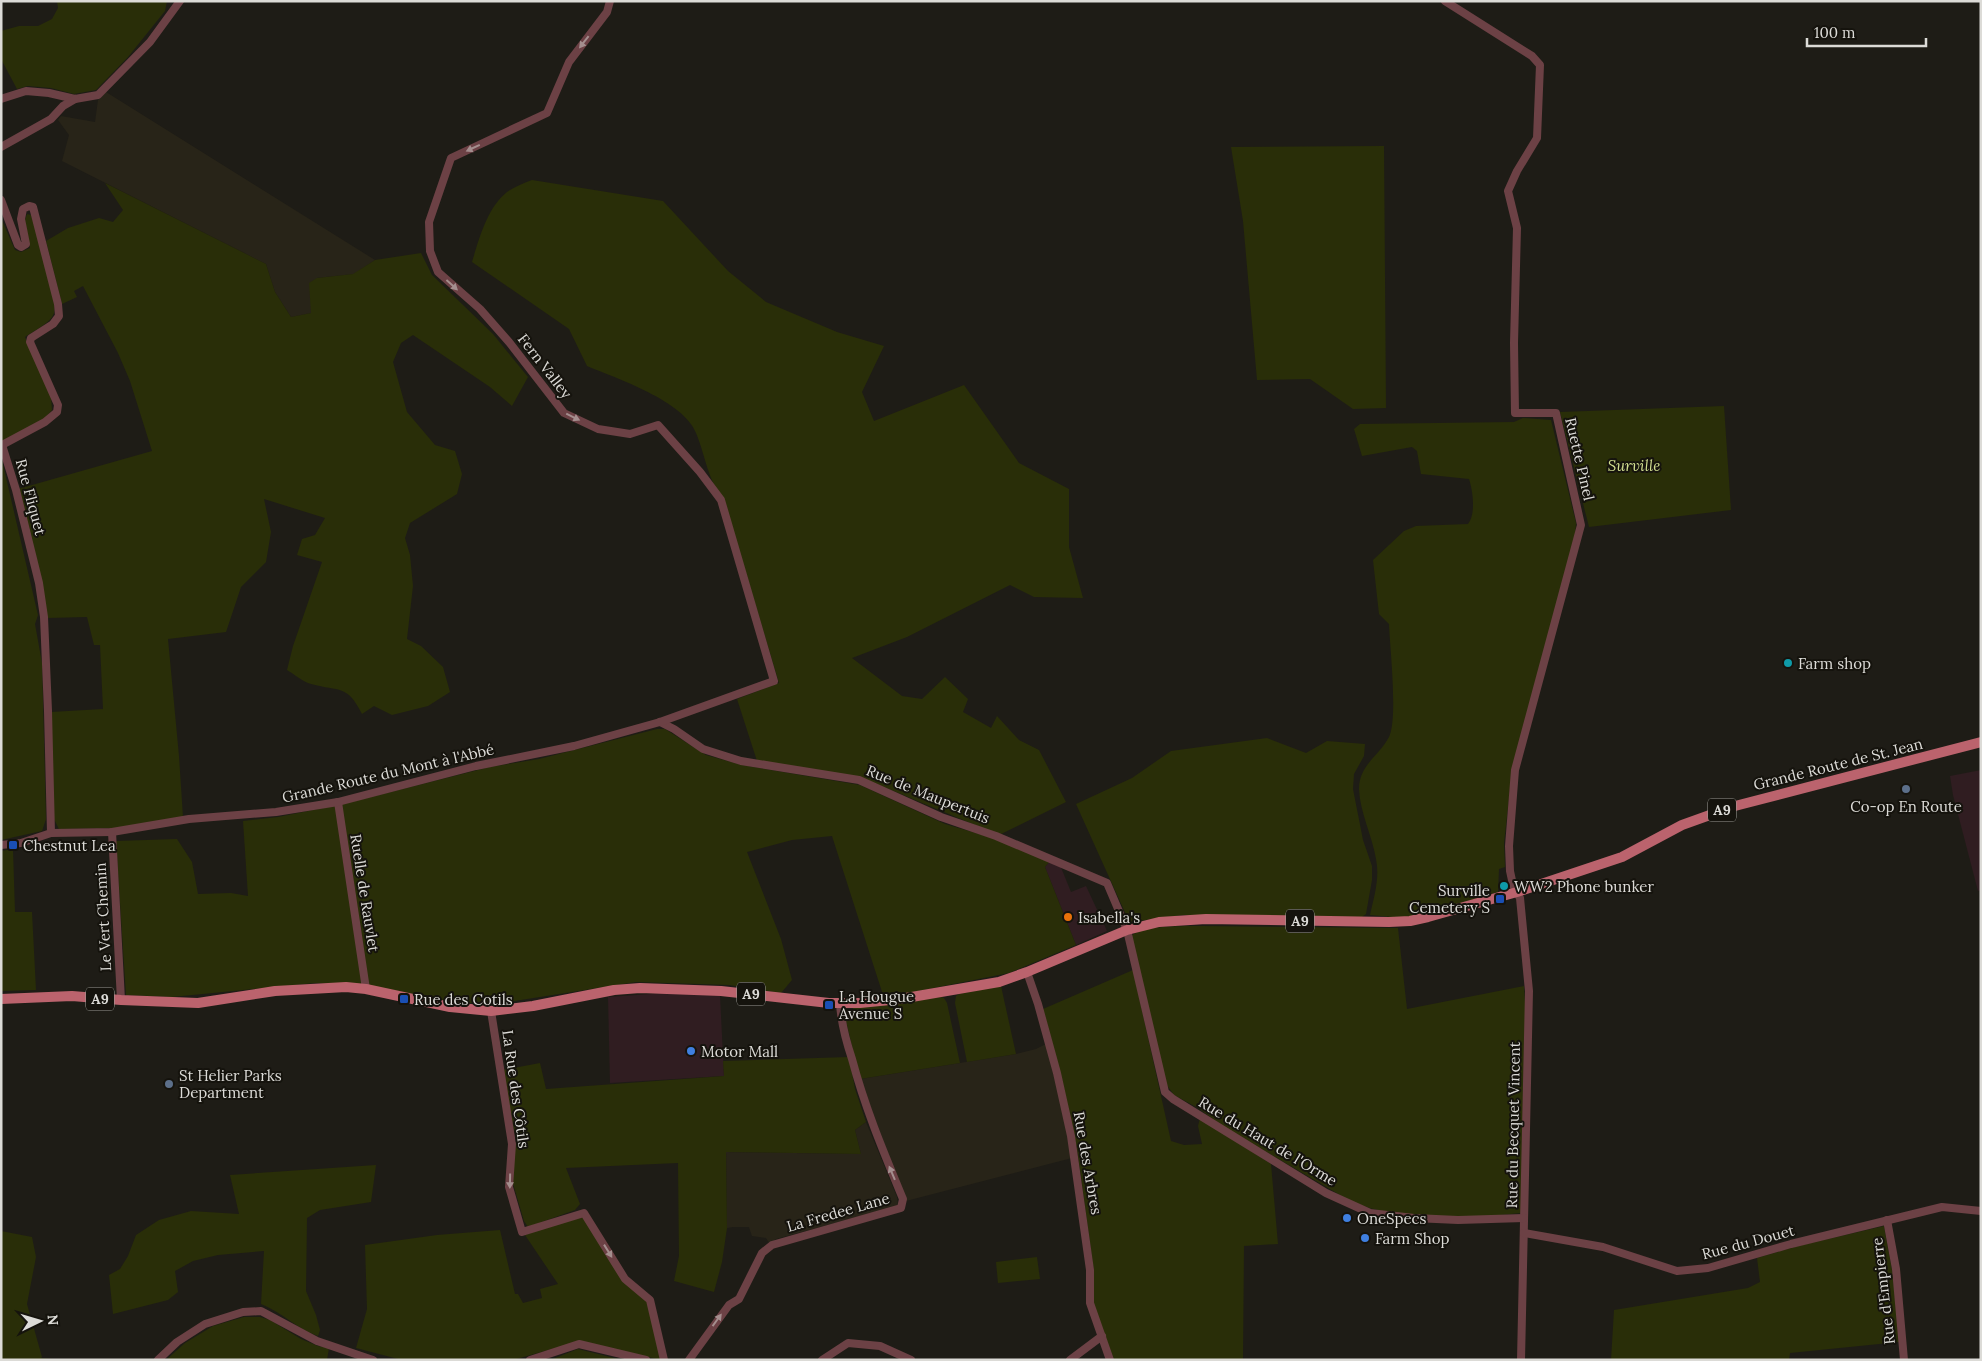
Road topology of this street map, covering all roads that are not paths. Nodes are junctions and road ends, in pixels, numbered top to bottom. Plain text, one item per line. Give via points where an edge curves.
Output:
1 (180, 1) edge
2 (610, 1) edge
3 (1445, 1) edge
4 (1, 99) edge
5 (74, 99) junction
6 (1, 148) edge
7 (1, 200) edge
8 (660, 722) junction
9 (1981, 742) edge
10 (338, 802) junction
11 (112, 832) junction
12 (51, 833) junction
13 (1, 845) edge
14 (1517, 892) junction
15 (1127, 930) junction
16 (1027, 972) junction
17 (366, 989) junction
18 (1, 999) edge
19 (121, 1000) junction
20 (840, 1003) junction
21 (491, 1011) junction
22 (1981, 1211) edge
23 (1524, 1218) junction
24 (1888, 1220) junction
25 (1524, 1233) junction
26 (1102, 1336) junction
27 (158, 1360) edge
28 (373, 1360) edge
29 (530, 1360) edge
30 (646, 1360) edge
31 (664, 1360) edge
32 (688, 1360) edge
33 (822, 1360) edge
34 (911, 1360) edge
35 (1070, 1360) edge
36 (1110, 1360) edge
37 (1521, 1360) edge
38 (1904, 1360) edge

1 - 5 street via 150,42 98,95
2 -> 8 street, Fern Valley via 607,12 569,62 547,113 451,158 429,222 430,251 438,272 480,309 564,412 598,428 630,434 658,426 721,500 774,681
3 - 14 street, Ruette Pinel via 1532,56 1540,65 1537,138 1508,191 1517,228 1515,413 1556,414 1581,525 1515,770 1509,846 1510,871
4 - 5 street via 26,91
5 - 6 street via 51,119
7 - 12 street, Rue Fliquet via 21,247 26,244 21,219 23,209 33,207 59,316 30,342 58,405 57,412 2,445 39,583 44,617
8 - 10 street, Grande Route du Mont à l'Abbé via 574,746 476,766
8 - 15 street, Rue de Maupertuis via 703,749 741,761 859,780 941,817 996,836 1107,883
9 - 14 main road, Grande Route de St. Jean / A9 via 1734,806 1682,825 1622,857
10 - 11 street, Grande Route du Mont à l'Abbé via 276,812 189,819
10 - 17 street, Ruelle de Rauvlet
11 - 12 street, Grande Route du Mont à l'Abbé
11 - 19 street, Le Vert Chemin
12 - 13 street, Grande Route du Mont à l'Abbé via 21,843
14 - 15 main road, Grande Route de St. Jean / A9 via 1410,921 1206,920 1158,922
14 - 23 street, Rue du Becquet Vincent via 1529,992
15 - 16 main road, Grande Route de St. Jean / A9
15 - 23 street, Rue du Haut de l'Orme via 1165,1092 1173,1099 1326,1193 1370,1213 1458,1220
16 - 20 main road, Grande Route de St. Jean / A9 via 999,982 950,991 900,999
16 - 26 street, Rue des Arbres via 1057,1073 1071,1136 1090,1270 1090,1303
17 - 19 main road, Grande Route de St. Jean / A9 via 275,990 198,1003
17 - 21 main road, Grande Route de St. Jean / A9 via 450,1007
18 - 19 main road, Grande Route de St. Jean / A9 via 72,996
20 - 21 main road, Grande Route de St. Jean / A9 via 721,991 640,988
32 -> 20 street, La Fredee Lane via 729,1305 739,1300 762,1253 772,1245 901,1208 903,1199 874,1131 857,1080 841,1020
21 -> 31 street, La Rue des Côtils via 512,1144 509,1187 522,1232 584,1213 625,1279 650,1300
22 - 24 street, Rue du Douet via 1942,1207
23 - 25 street, Rue du Becquet Vincent
24 - 25 street, Rue du Douet via 1708,1268 1677,1271 1603,1247
24 - 38 street, Rue d'Empierre
25 - 37 street, Rue du Becquet Vincent
26 - 35 street
26 - 36 street, Rue des Arbres
27 - 28 street via 177,1342 205,1324 243,1312 261,1311 317,1341
29 - 30 street via 579,1344
33 - 34 street via 848,1343 880,1346

